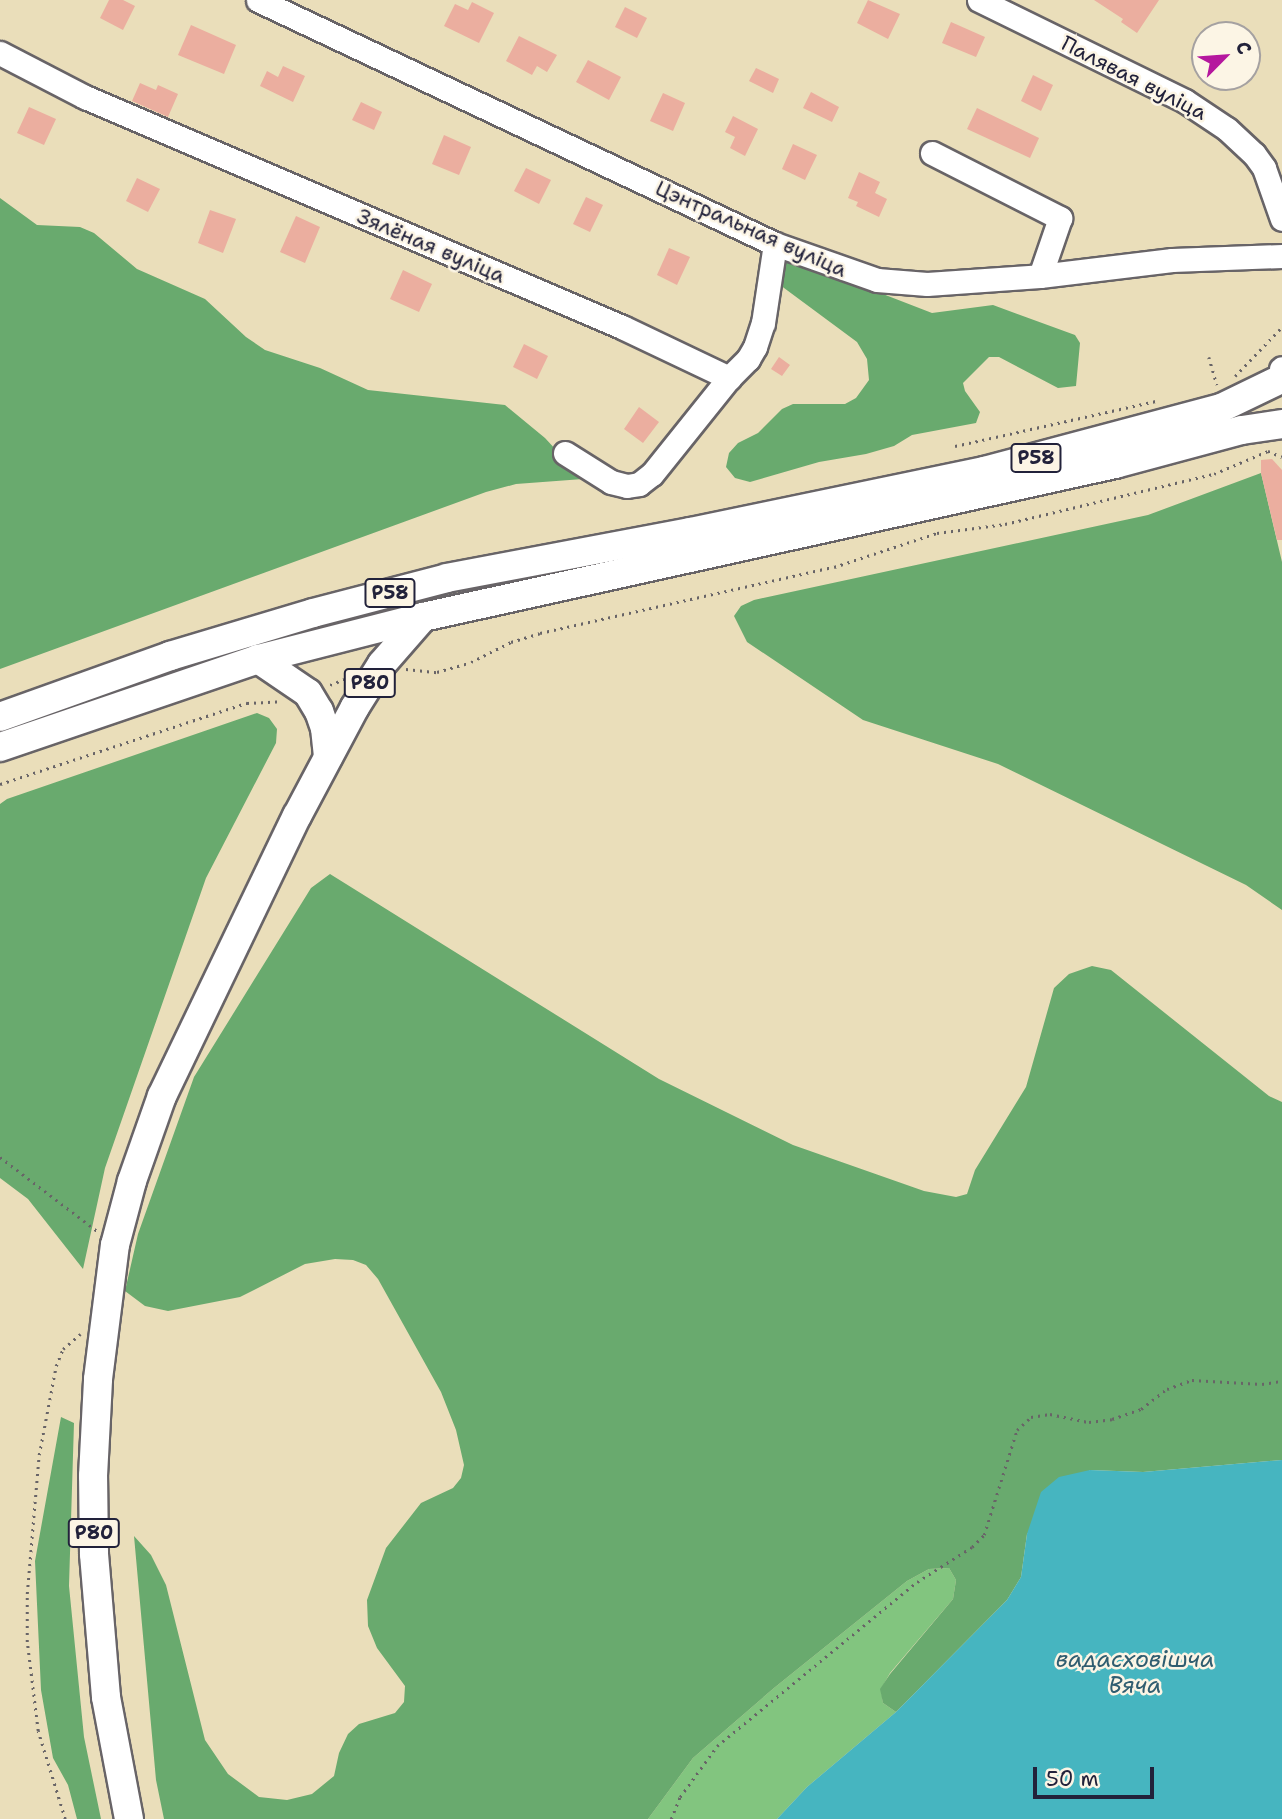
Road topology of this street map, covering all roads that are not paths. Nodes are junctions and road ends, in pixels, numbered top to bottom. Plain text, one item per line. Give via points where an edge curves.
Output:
1 (258, 0) edge
2 (979, 0) edge
3 (0, 53) edge
4 (932, 153) dead end
5 (1281, 206) edge
6 (775, 244) junction
7 (1282, 256) edge
8 (1040, 276) junction
9 (1280, 372) edge
10 (729, 379) junction
11 (1282, 423) edge
12 (565, 453) dead end
13 (423, 617) junction
14 (258, 659) junction
15 (0, 717) edge
16 (0, 747) edge
17 (328, 757) junction
18 (129, 1819) edge

1 - 6 street, Цэнтральная вуліца
2 - 5 street, Палявая вуліца via 1206,114 1254,154
3 - 10 street, Зялёная вуліца via 85,97 622,327
4 - 8 street via 1060,218
6 - 8 street, Цэнтральная вуліца via 853,274 900,283
6 - 10 street via 755,347
7 - 8 street, Цэнтральная вуліца via 1172,260
9 - 11 main road, Р58 via 1274,404
9 - 15 main road, Р58 via 1221,408 984,471 447,578 170,656
10 - 12 street via 639,484 611,482
11 - 13 main road, Р58
13 - 14 main road, Р58
13 - 17 main road, Р80 via 382,664
14 - 16 main road, Р58
14 - 17 main road, Р80 via 308,693 325,729
17 - 18 main road, Р80 via 162,1097 115,1245 103,1318 93,1476 94,1554 106,1697

